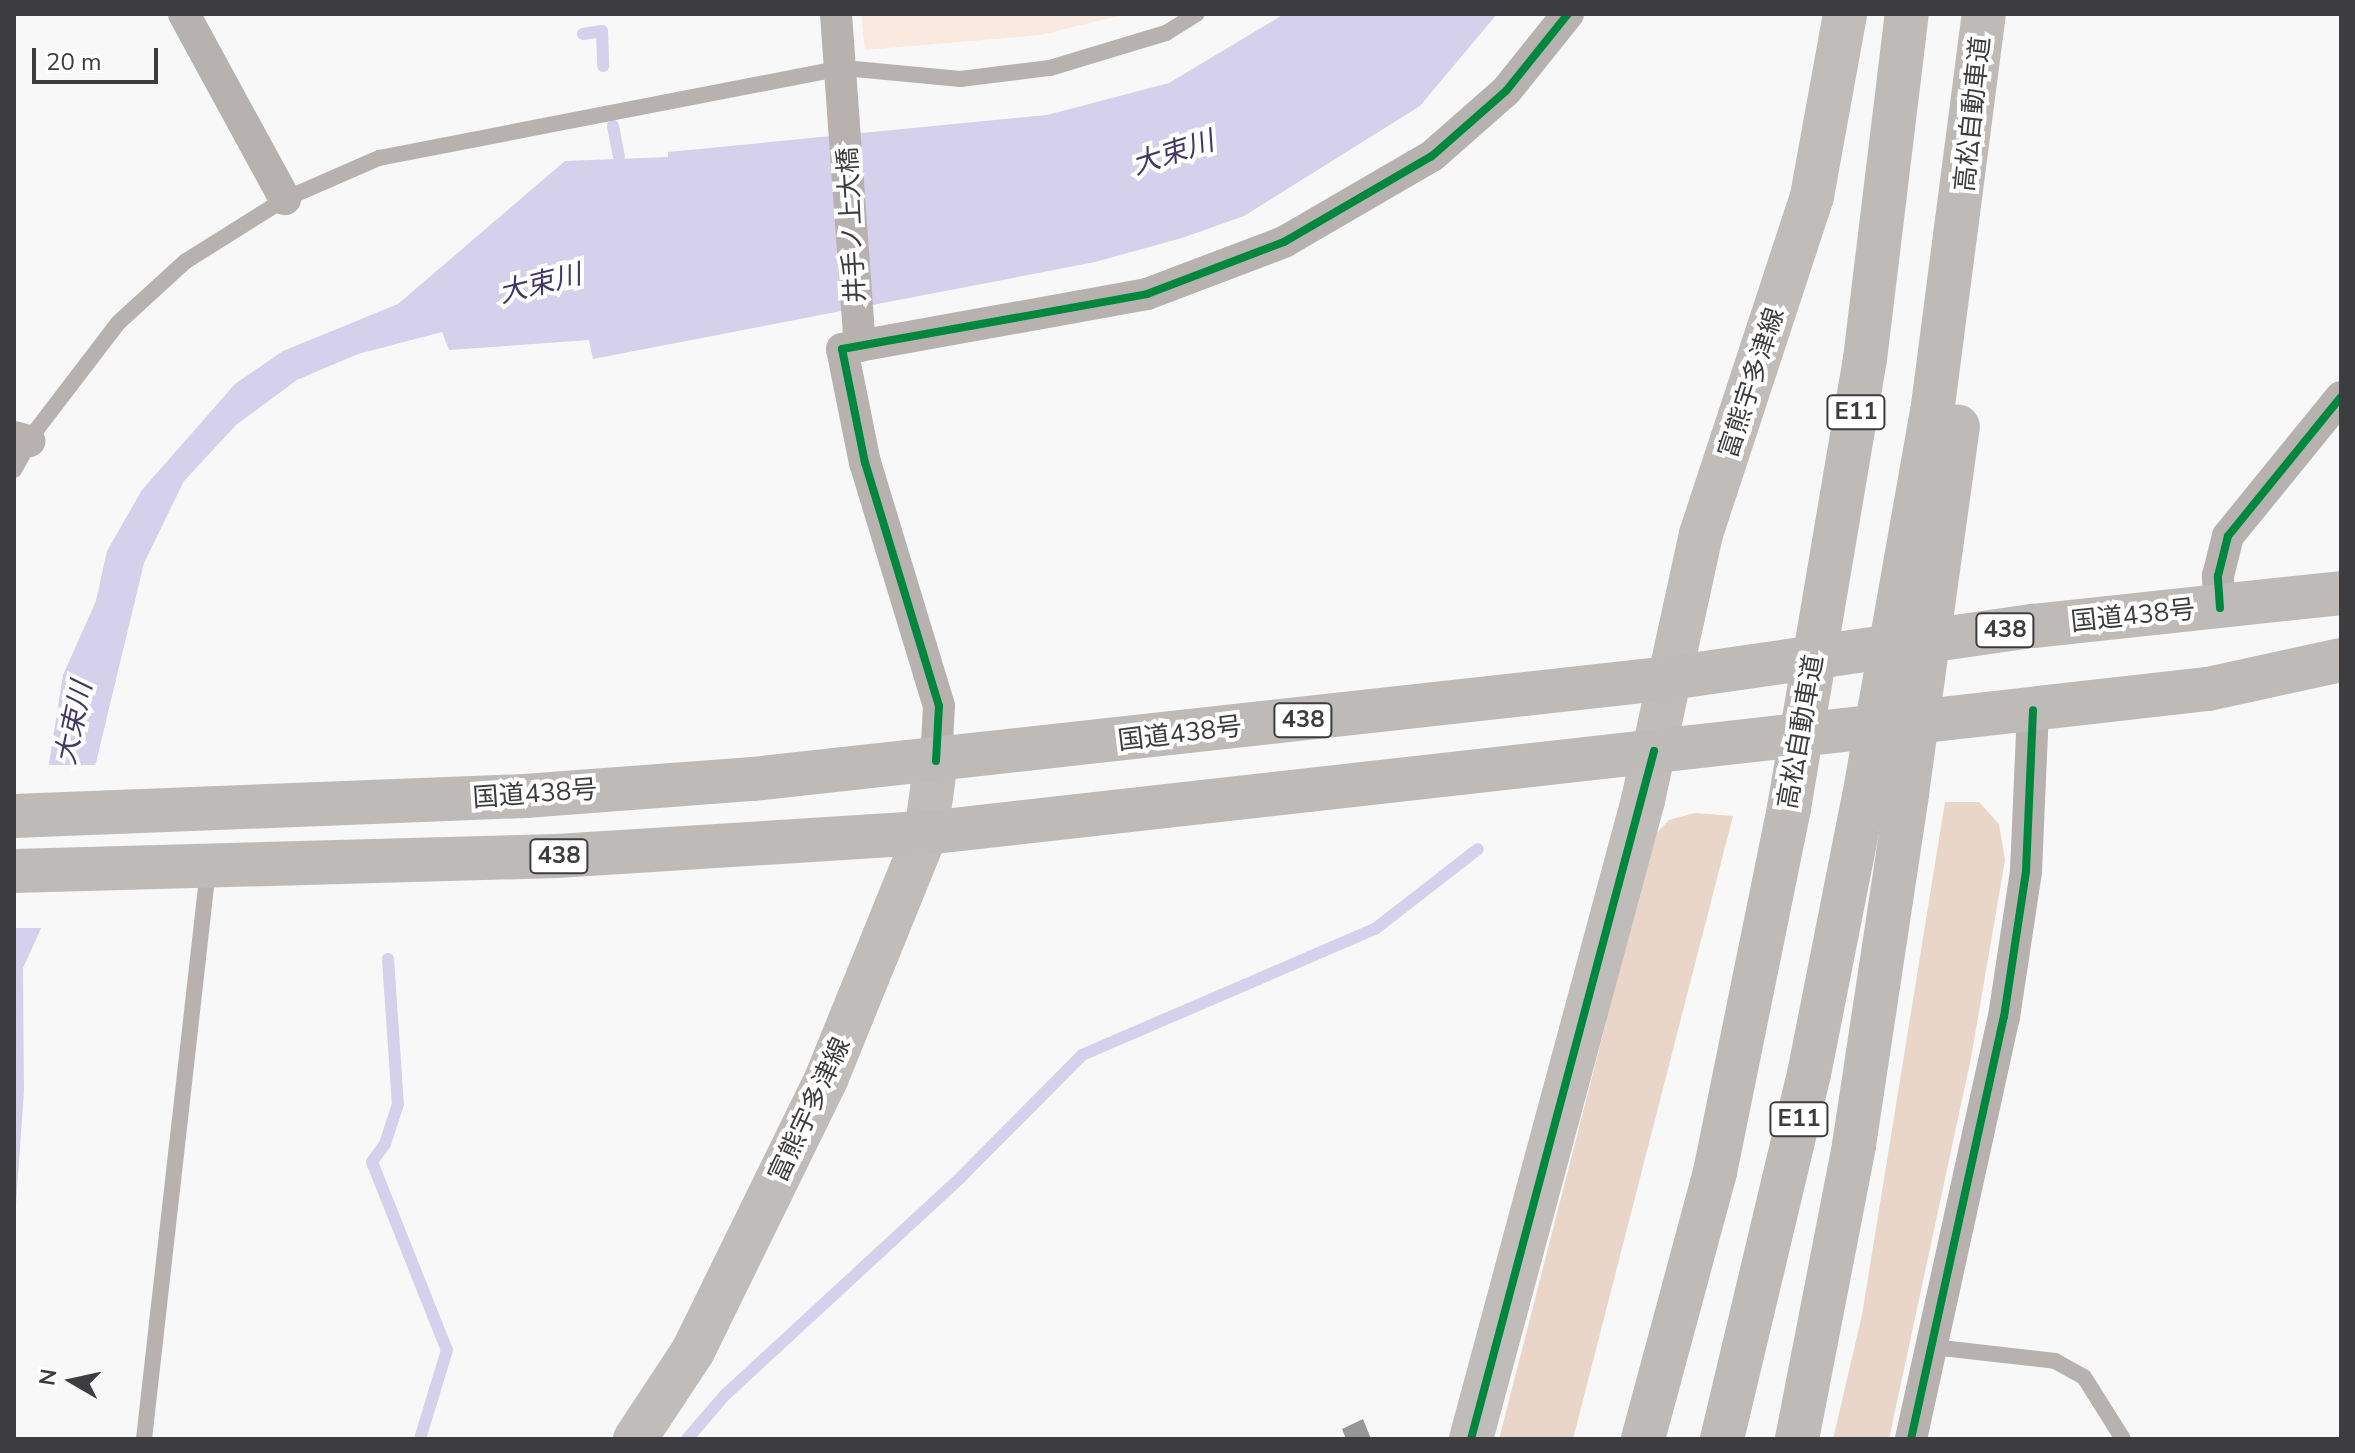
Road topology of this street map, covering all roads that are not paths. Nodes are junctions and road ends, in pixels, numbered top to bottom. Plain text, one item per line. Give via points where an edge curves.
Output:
1 (184, 14) edge
2 (836, 14) edge
3 (1196, 14) edge
4 (1568, 14) edge
5 (1845, 14) edge
6 (1907, 14) edge
7 (1984, 14) edge
8 (844, 68) junction
9 (1964, 196) junction
10 (285, 199) junction
11 (859, 340) junction
12 (2341, 397) edge
13 (22, 439) edge
14 (14, 470) edge
15 (2341, 593) edge
16 (2220, 608) junction
17 (2341, 660) edge
18 (1670, 678) junction
19 (2033, 710) junction
20 (1654, 751) junction
21 (936, 761) junction
22 (14, 816) edge
23 (926, 833) junction
24 (199, 867) junction
25 (14, 871) edge
26 (1933, 1347) junction
27 (1644, 1434) edge
28 (144, 1439) edge
29 (635, 1439) edge
30 (1471, 1439) edge
31 (1722, 1439) edge
32 (1797, 1439) edge
33 (1911, 1439) edge
34 (2123, 1439) edge

1 - 10 street
2 - 8 street, 井手ノ上大橋
3 - 8 lane via 1166,33 1050,68 960,79
4 - 11 street via 1506,91 1432,156 1284,242 1147,294
5 - 18 main road, 富熊宇多津線 via 1812,196 1701,534
6 - 27 highway, 高松自動車道 / E11, bridge via 1865,359 1789,808 1715,1172
7 - 9 highway, 高松自動車道 / E11, bridge
8 - 10 lane via 379,158
8 - 11 street, 井手ノ上大橋
9 - 31 highway, 高松自動車道 / E11, bridge via 1864,797 1799,1120
9 - 32 highway, bridge via 1958,436 1854,1145
10 - 13 lane via 186,261 118,323
11 - 21 street via 842,349 865,463 939,706
12 - 16 street via 2228,536 2218,576
13 - 14 lane
15 - 16 highway, 国道438号 / 438
16 - 18 highway, 国道438号 / 438 via 2033,626
17 - 19 highway, 438 via 2208,689
18 - 20 main road, 富熊宇多津線
18 - 21 highway, 国道438号 / 438
19 - 20 highway, 438
19 - 26 street via 2026,871 2004,1017
20 - 23 highway, 438
20 - 30 main road, 富熊宇多津線
21 - 22 highway, 国道438号 / 438 via 525,796
21 - 23 main road, 富熊宇多津線
23 - 24 highway, 438 via 557,856
23 - 29 main road, 富熊宇多津線 via 827,1077 693,1351
24 - 25 highway, 438
24 - 28 lane
26 - 33 street
26 - 34 lane via 2055,1361 2084,1377

